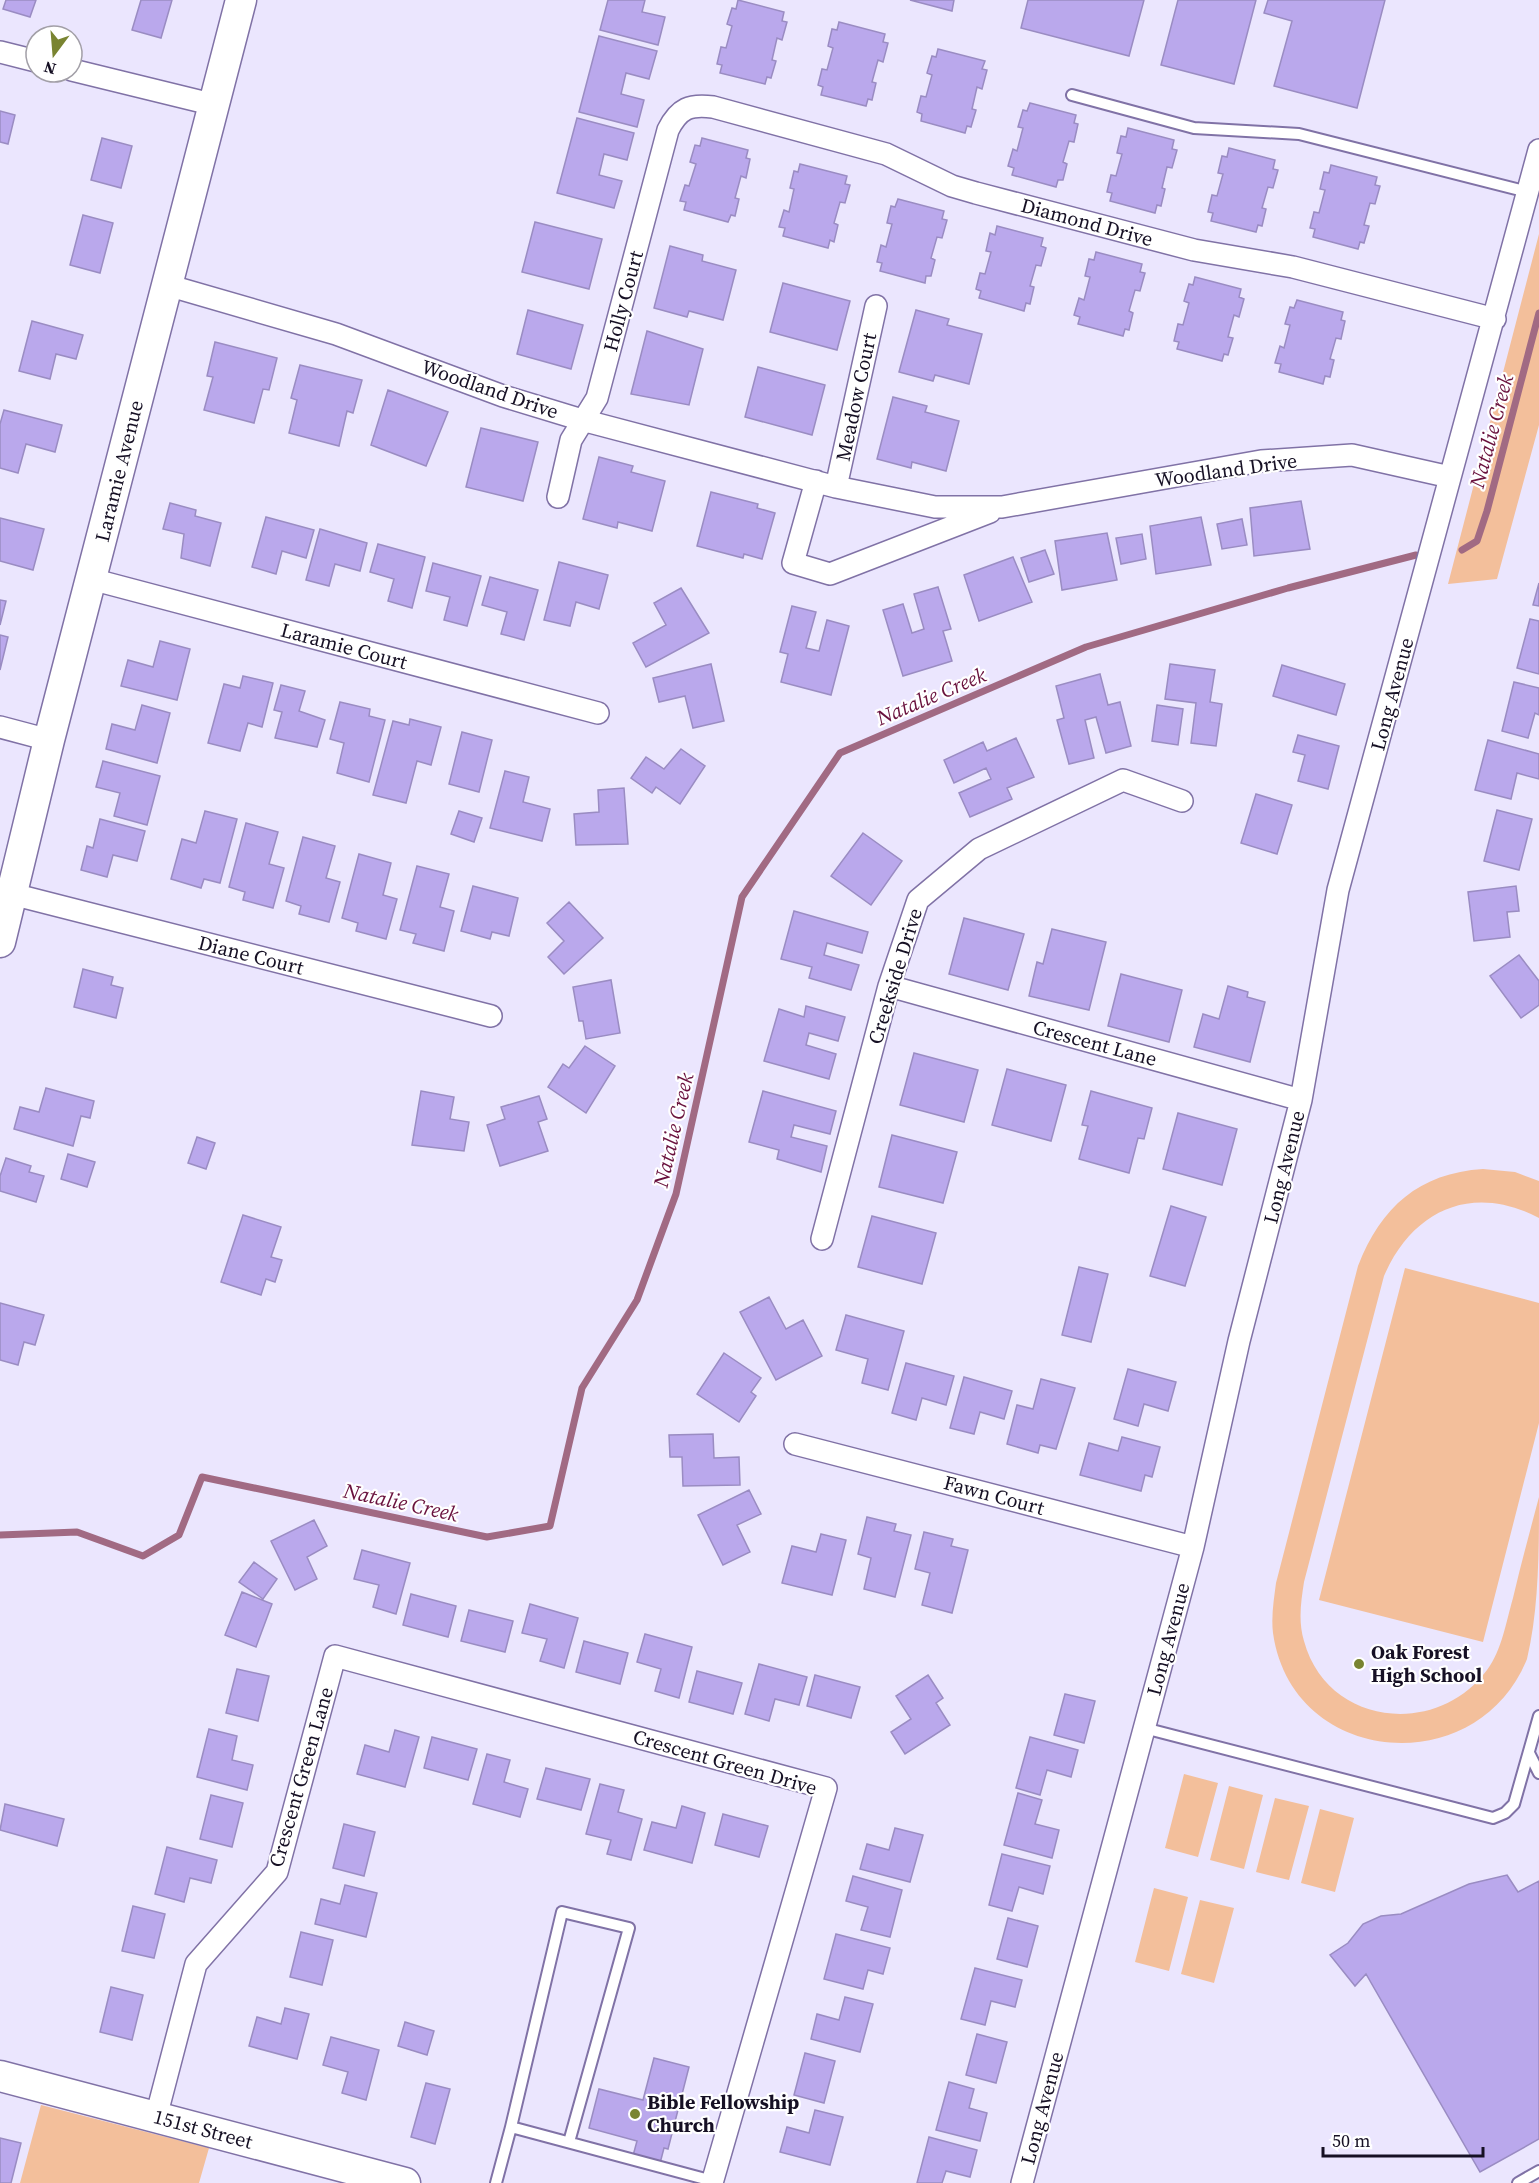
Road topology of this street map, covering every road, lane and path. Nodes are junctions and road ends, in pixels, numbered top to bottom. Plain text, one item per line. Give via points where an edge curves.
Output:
1 (241, 0) edge
2 (0, 52) edge
3 (24, 58) edge
4 (84, 73) edge
5 (1072, 95) dead end
6 (215, 105) junction
7 (687, 106) joint
8 (1539, 150) edge
9 (1528, 192) junction
10 (167, 285) junction
11 (876, 306) dead end
12 (1495, 319) junction
13 (582, 420) junction
14 (1450, 477) junction
15 (816, 481) junction
16 (836, 487) junction
17 (558, 497) dead end
18 (1002, 507) junction
19 (91, 579) junction
20 (598, 713) dead end
21 (0, 727) edge
22 (49, 740) junction
23 (1182, 801) dead end
24 (4, 918) edge
25 (889, 986) junction
26 (491, 1016) dead end
27 (1301, 1100) junction
28 (822, 1239) dead end
29 (795, 1444) dead end
30 (1193, 1547) junction
31 (335, 1656) joint
32 (1539, 1716) edge
33 (1144, 1728) junction
34 (1529, 1753) junction
35 (1539, 1773) edge
36 (0, 2076) edge
37 (156, 2117) junction
38 (511, 2127) junction
39 (569, 2142) junction
40 (1539, 2171) edge
41 (398, 2182) edge
42 (713, 2182) edge
43 (496, 2183) edge
44 (1022, 2183) edge
45 (1518, 2183) edge

1 - 6 street, Laramie Avenue
2 - 3 street
4 - 6 street
5 - 9 lane via 1194,128 1299,134
6 - 10 street, Laramie Avenue
7 - 12 street, Diamond Drive via 713,107 886,154 952,186 1099,225 1194,250 1293,267
7 - 13 street, Holly Court via 675,116 668,130 597,399
8 - 9 street, Long Avenue
9 - 12 street, Long Avenue
10 - 13 street, Woodland Drive via 336,334 503,396
10 - 19 street, Laramie Avenue
11 - 16 street, Meadow Court
12 - 14 street, Long Avenue
13 - 15 street, Woodland Drive
13 - 17 street, Holly Court via 571,440
14 - 18 street, Woodland Drive via 1352,455 1261,461
14 - 27 street, Long Avenue via 1338,890
15 - 16 street, Woodland Drive
15 - 18 street, Woodland Drive via 794,562 830,574
16 - 18 street, Woodland Drive via 935,507
19 - 20 street, Laramie Court
19 - 22 street, Laramie Avenue
21 - 22 street
22 - 24 street, Laramie Avenue
23 - 25 street, Creekside Drive via 1123,780 979,849 918,900
24 - 26 street, Diane Court
25 - 27 street, Crescent Lane
25 - 28 street, Creekside Drive
27 - 30 street, Long Avenue via 1239,1341
29 - 30 street, Fawn Court
30 - 33 street, Long Avenue
31 - 37 street, Crescent Green Lane via 277,1872 196,1964
31 - 42 street, Crescent Green Drive via 826,1788
32 - 34 lane
33 - 34 lane via 1493,1818 1505,1814 1514,1804
33 - 44 street, Long Avenue
34 - 35 lane
36 - 37 street, 151st Street
37 - 41 street, 151st Street
38 - 39 lane
38 - 39 lane via 562,1912 629,1928
38 - 43 lane
39 - 42 lane
40 - 45 lane

